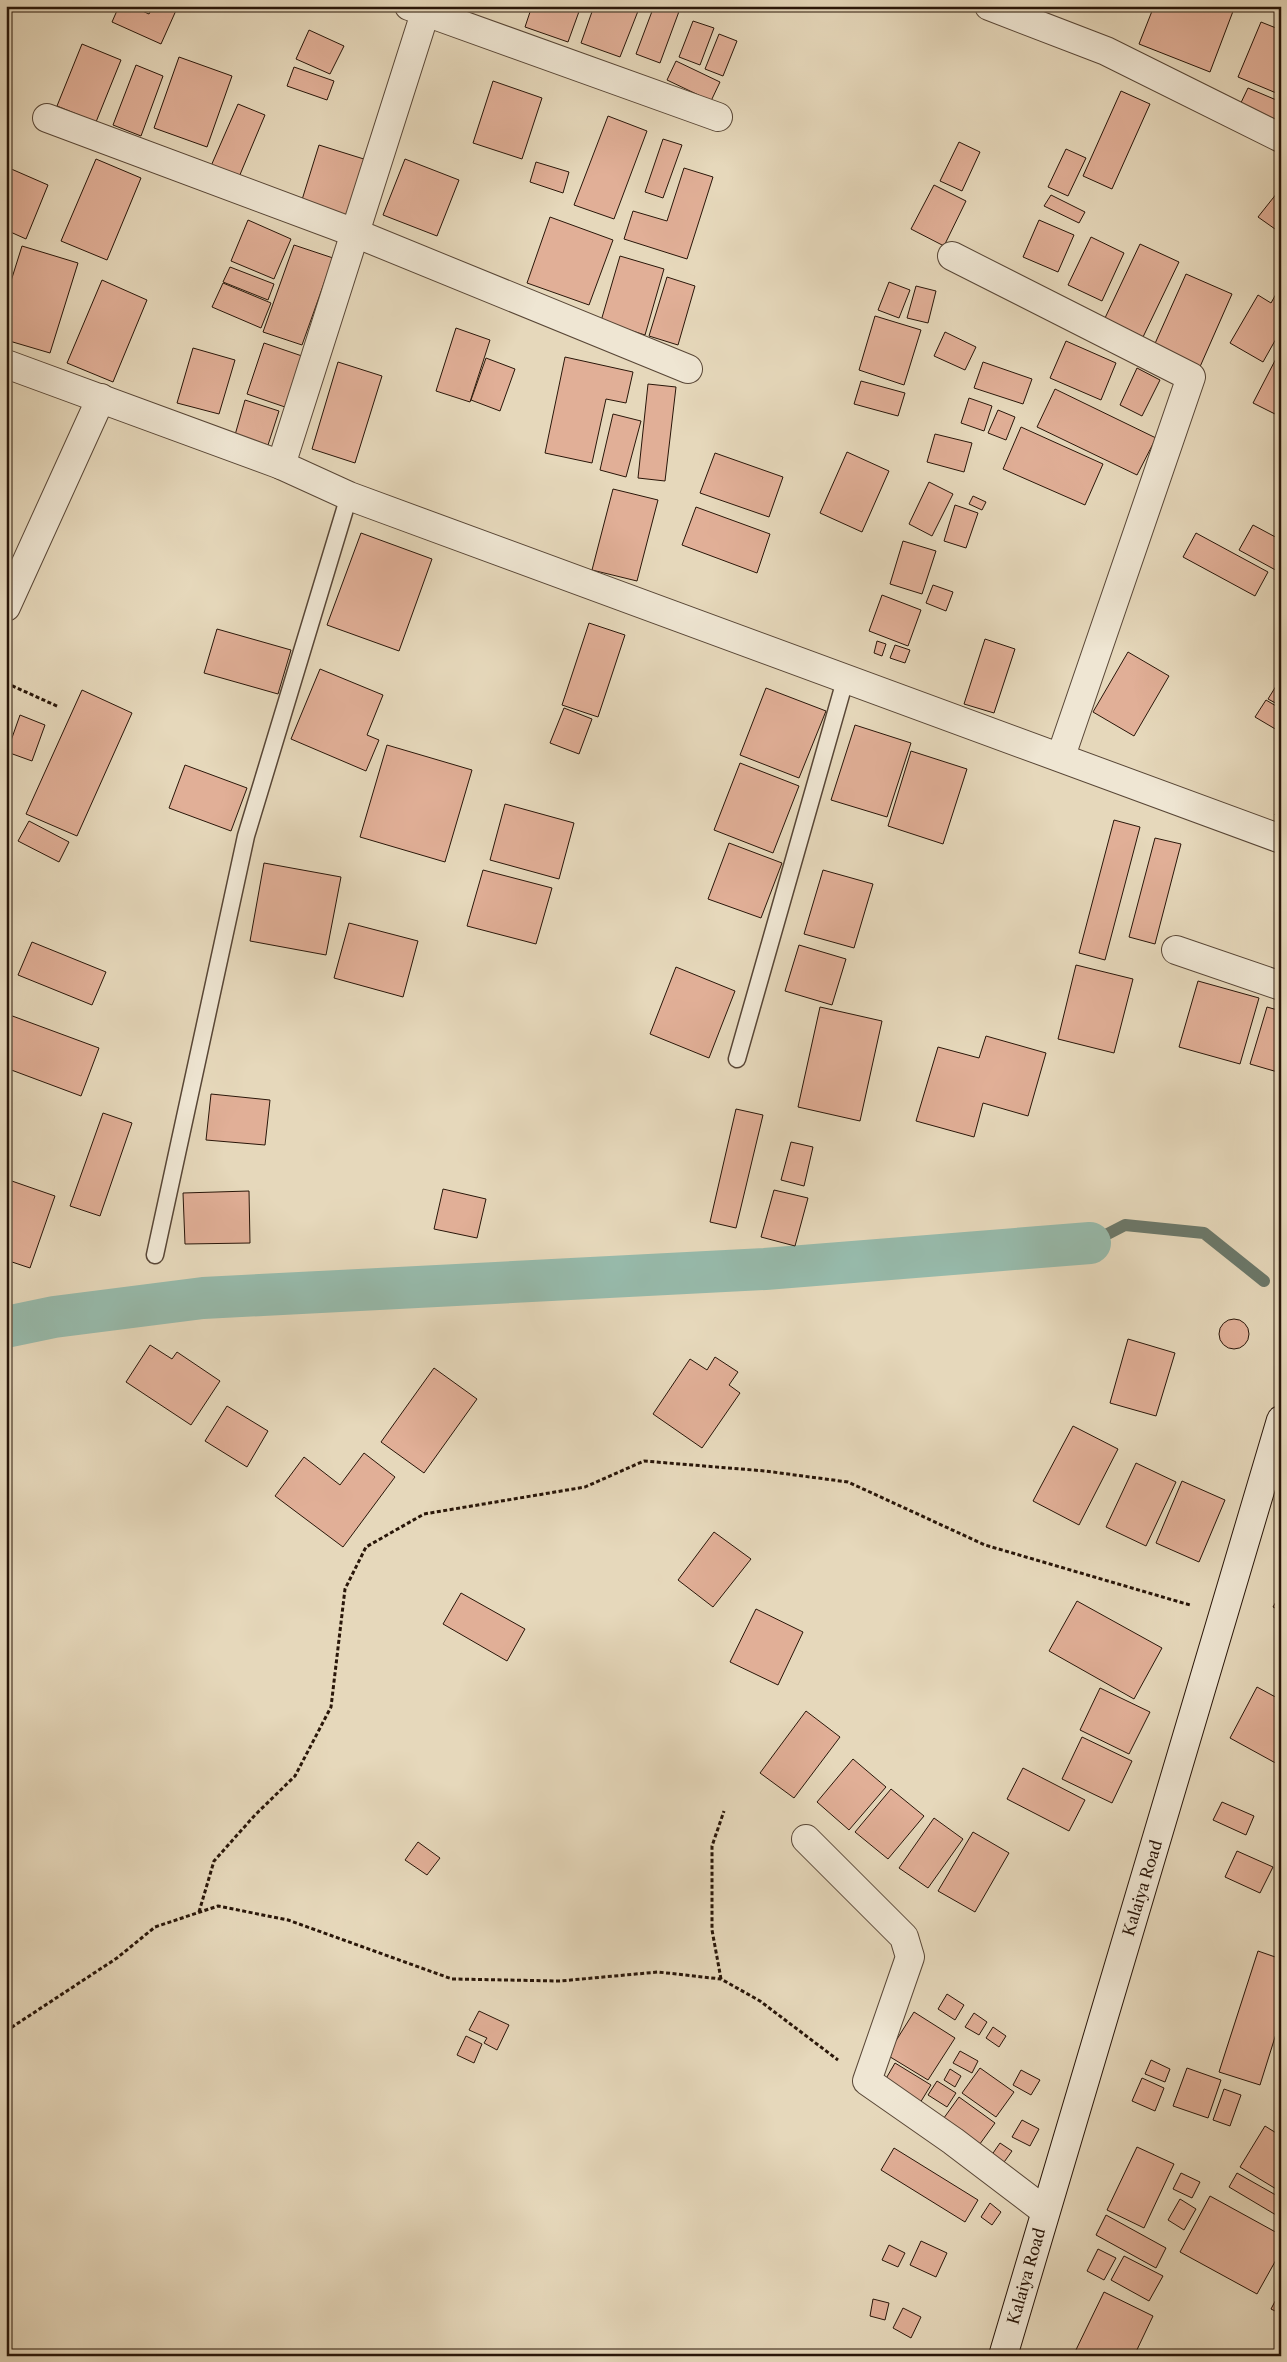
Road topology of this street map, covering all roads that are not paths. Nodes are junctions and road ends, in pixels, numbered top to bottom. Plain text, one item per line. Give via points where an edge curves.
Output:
1 (989, 6) edge
2 (417, 10) edge
3 (718, 117) dead end
4 (47, 118) dead end
5 (1281, 138) edge
6 (355, 233) junction
7 (952, 256) dead end
8 (6, 364) edge
9 (688, 369) dead end
10 (101, 398) junction
11 (281, 465) junction
12 (350, 496) junction
13 (6, 607) edge
14 (846, 677) junction
15 (1061, 756) junction
16 (1281, 838) edge
17 (1176, 950) dead end
18 (1281, 986) edge
19 (737, 1059) dead end
20 (155, 1256) dead end
21 (1281, 1420) edge
22 (806, 1838) dead end
23 (1045, 2211) junction
24 (1003, 2356) edge

1 - 5 street via 1106,51
2 - 3 street
2 - 6 street
4 - 6 street
6 - 9 street
6 - 11 street
7 - 15 street via 1191,377
8 - 10 street
10 - 11 street
10 - 13 street
11 - 12 street
12 - 14 street
12 - 20 lane via 246,836
14 - 15 street
14 - 19 lane
15 - 16 street
17 - 18 street
21 - 23 street, Kalaiya Road
22 - 23 street via 904,1937 910,1957 867,2081
23 - 24 street, Kalaiya Road

